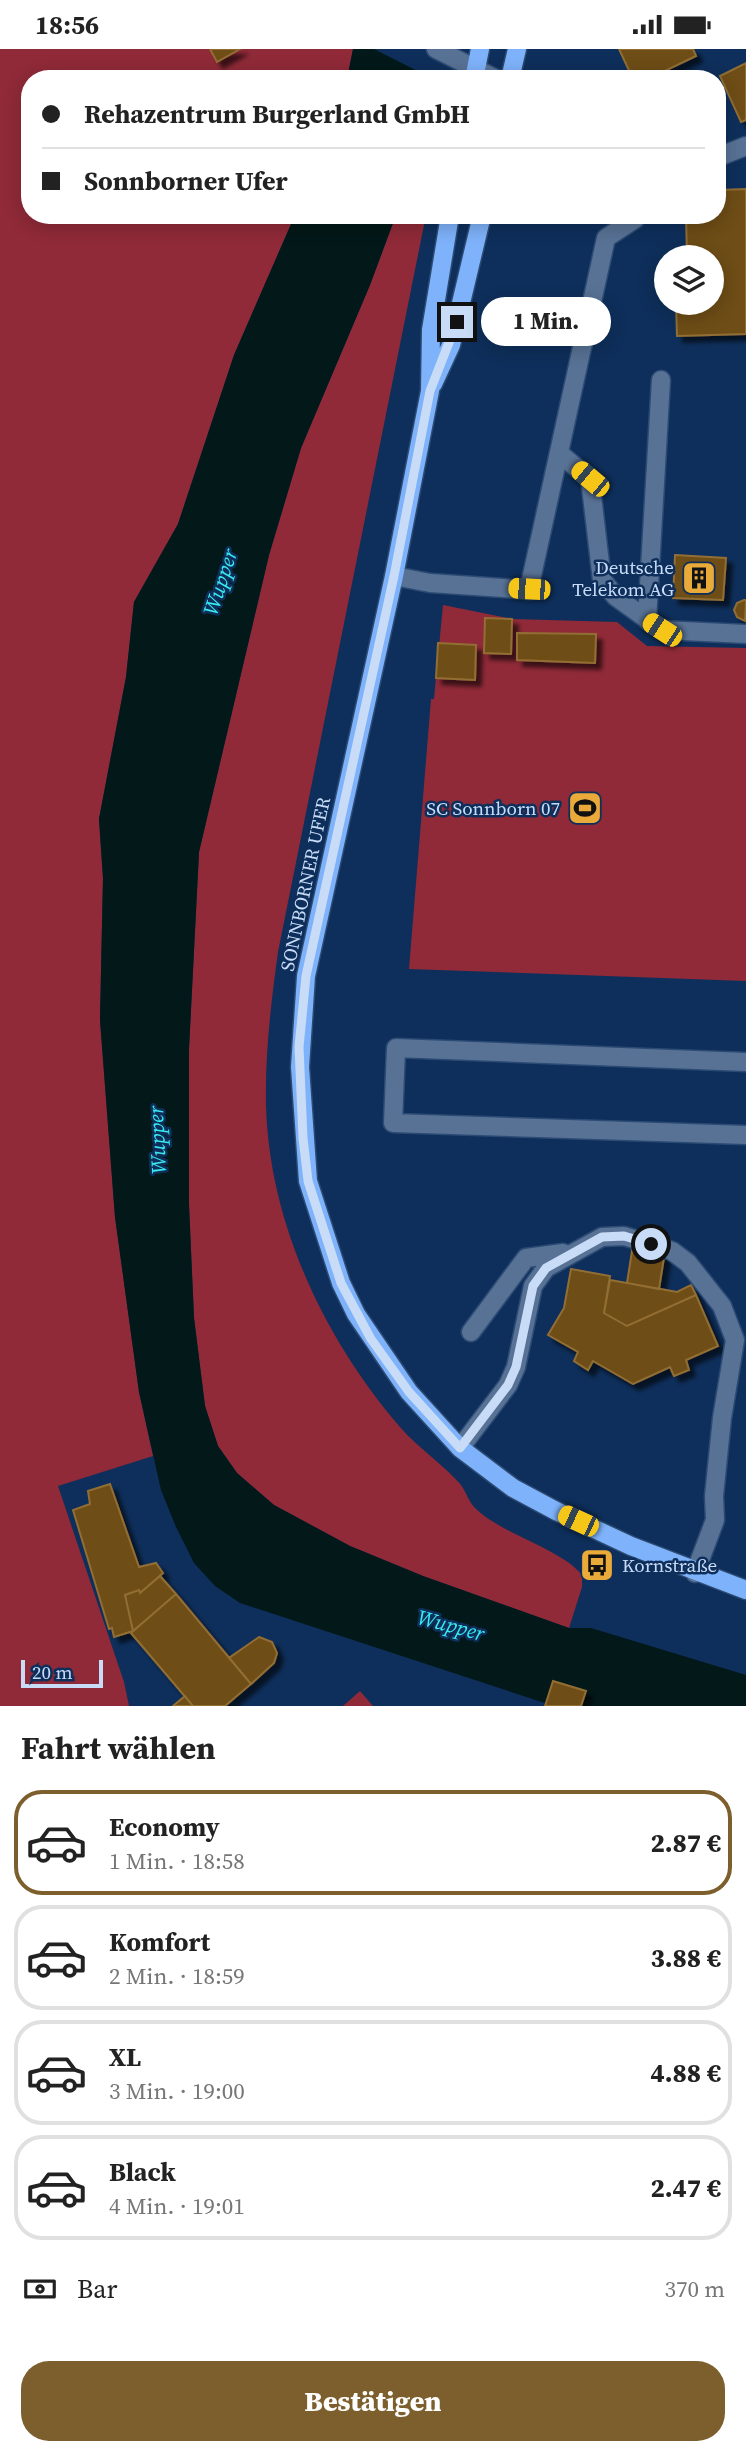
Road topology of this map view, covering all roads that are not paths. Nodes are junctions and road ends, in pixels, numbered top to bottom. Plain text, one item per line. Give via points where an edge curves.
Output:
1 (436, 49) edge
2 (480, 49) edge
3 (517, 49) edge
4 (471, 70) edge
5 (476, 70) edge
6 (512, 70) edge
7 (746, 146) edge
8 (726, 154) edge
9 (449, 224) edge
10 (480, 224) edge
11 (627, 224) edge
12 (661, 380) dead end
13 (430, 391) junction
14 (559, 453) junction
15 (394, 576) junction
16 (647, 620) junction
17 (746, 634) edge
18 (746, 1062) edge
19 (746, 1135) edge
20 (570, 1252) junction
21 (471, 1332) dead end
22 (460, 1448) junction
23 (695, 1573) junction
24 (746, 1590) edge

1 - 4 street
2 - 5 main road
3 - 6 main road
7 - 8 street
9 - 13 main road, SONNBORNER UFER via 431,330
10 - 13 main road, SONNBORNER UFER via 454,334
11 - 14 street via 606,238
12 - 16 street
13 - 15 main road, SONNBORNER UFER
14 - 15 street via 530,589 430,583
14 - 16 street via 590,479 602,580
15 - 22 main road, SONNBORNER UFER via 306,976 299,1047 303,1138 308,1181 341,1283 356,1314 409,1392
16 - 17 street via 662,630
18 - 19 street via 396,1048 393,1123
20 - 21 street via 526,1258
20 - 22 street via 546,1268 533,1286 508,1385
20 - 23 street via 602,1237 624,1236 672,1251 688,1263 722,1306 735,1340 722,1418 715,1520
22 - 23 main road, SONNBORNER UFER via 513,1488
23 - 24 main road, SONNBORNER UFER

